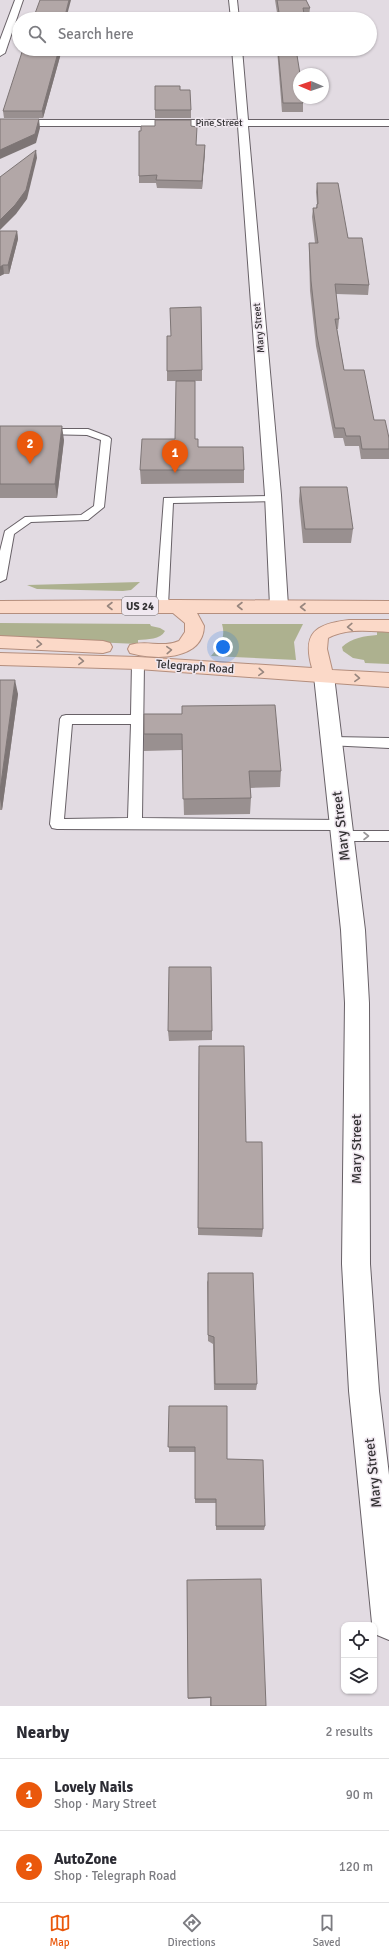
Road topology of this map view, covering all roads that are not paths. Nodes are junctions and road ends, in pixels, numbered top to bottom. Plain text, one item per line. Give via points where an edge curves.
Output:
1 (19, 0) edge
2 (233, 0) edge
3 (15, 12) edge
4 (234, 12) edge
5 (12, 20) edge
6 (0, 53) edge
7 (238, 56) edge
8 (0, 123) edge
9 (243, 123) junction
10 (389, 123) edge
11 (34, 432) edge
12 (273, 499) junction
13 (0, 579) edge
14 (169, 606) junction
15 (279, 606) junction
16 (0, 607) edge
17 (389, 607) edge
18 (389, 626) edge
19 (0, 642) edge
20 (0, 659) edge
21 (138, 663) junction
22 (324, 676) junction
23 (389, 680) edge
24 (136, 720) junction
25 (332, 742) junction
26 (389, 743) edge
27 (135, 823) junction
28 (342, 830) junction
29 (389, 836) edge
30 (389, 1622) edge

1 - 3 street
2 - 4 street
5 - 6 street
7 - 9 street, Mary Street
8 - 9 street, Pine Street
9 - 10 street, Pine Street
9 - 12 street, Mary Street
11 - 13 lane via 88,432 106,438 99,507 84,518 29,519 10,533
12 - 14 lane via 168,500
12 - 15 street, Mary Street
15 -> 14 main road, US 24
14 -> 16 main road, US 24
19 -> 14 main road via 176,649 186,646 193,639 195,628 193,620
17 -> 15 main road, US 24
18 -> 22 main road via 336,627 323,631 318,639 318,649
20 -> 21 main road, Telegraph Road
21 -> 22 main road, Telegraph Road
21 - 24 lane
22 -> 23 main road, Telegraph Road
22 - 25 street, Mary Street
24 - 27 lane
24 - 27 lane via 66,719 57,824
25 - 26 lane
25 - 28 street, Mary Street
27 - 28 lane
28 -> 29 lane
28 - 30 street, Mary Street via 353,930 357,1003 356,1264 364,1391

